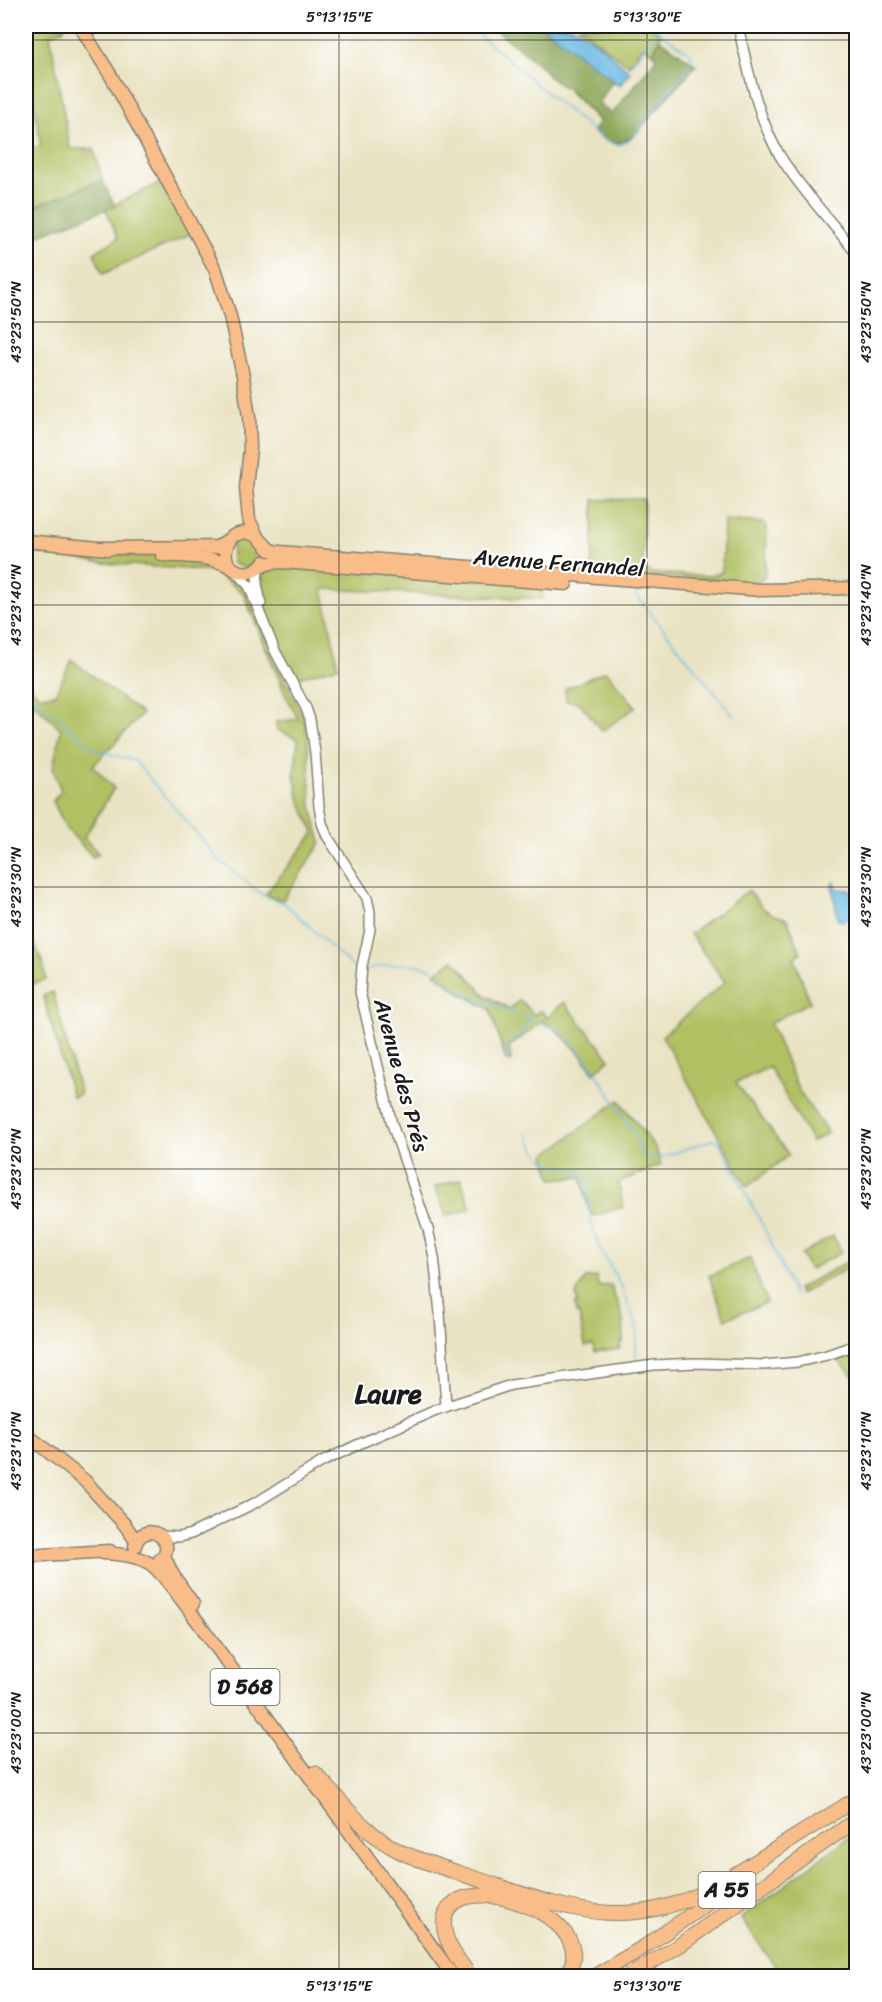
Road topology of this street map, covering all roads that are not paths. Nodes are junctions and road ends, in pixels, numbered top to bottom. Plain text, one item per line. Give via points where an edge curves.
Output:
1 (80, 26) edge
2 (738, 26) edge
3 (856, 253) edge
4 (244, 494) junction
5 (232, 538) junction
6 (260, 540) junction
7 (26, 541) edge
8 (101, 548) junction
9 (232, 567) junction
10 (259, 568) junction
11 (769, 577) dead end
12 (744, 589) junction
13 (854, 592) edge
14 (266, 629) junction
15 (856, 1345) edge
16 (446, 1407) junction
17 (26, 1434) edge
18 (191, 1534) junction
19 (162, 1536) junction
20 (139, 1540) junction
21 (103, 1552) junction
22 (165, 1554) junction
23 (26, 1556) edge
24 (145, 1562) junction
25 (315, 1773) junction
26 (856, 1799) edge
27 (856, 1820) edge
28 (680, 1945) junction
29 (453, 1977) edge
30 (462, 1977) edge
31 (470, 1977) edge
32 (566, 1977) edge
33 (595, 1977) edge
34 (628, 1977) edge
35 (634, 1977) edge

1 - 4 main road via 216,272 230,316 249,417
2 - 3 street via 755,95 779,154
4 - 5 main road via 241,523
4 - 6 main road via 249,520
5 - 6 main road via 246,532
5 - 8 main road via 208,548
5 - 9 main road via 225,551
6 - 10 main road via 266,556
6 - 12 main road, Avenue Fernandel via 270,550 279,552
7 - 8 main road
8 - 9 main road via 210,558
9 - 10 main road via 245,573
9 - 14 street, Avenue des Prés via 249,586
10 - 13 main road, Avenue Fernandel via 282,562 695,592 783,596
10 - 14 street, Avenue des Prés via 257,584
11 - 12 main road via 762,584
12 - 13 main road, Avenue Fernandel
14 - 16 street, Avenue des Prés via 310,720 322,823 369,905 370,930 360,992 392,1124 434,1257
15 - 16 street via 798,1362 670,1364 519,1383
16 - 18 street via 322,1462 257,1502
17 - 20 main road via 85,1481 134,1527
18 - 19 street
18 - 22 street
19 - 20 main road via 157,1533
19 - 22 main road
20 - 21 main road
20 - 24 main road via 135,1551
21 - 23 main road
21 - 24 main road
22 - 24 main road via 160,1560
22 - 25 main road, D 568 via 173,1575
24 - 29 main road, D 568 via 161,1575 204,1630
25 - 26 highway via 386,1845 543,1901 592,1913 625,1914 665,1908 693,1898
25 - 30 main road, D 568
26 - 33 highway, A 55 via 692,1915
27 - 28 highway, A 55
28 - 34 highway, A 55
28 - 35 highway
31 - 32 highway via 451,1947 444,1924 447,1910 453,1904 479,1895 524,1905 556,1923 572,1946 573,1959

